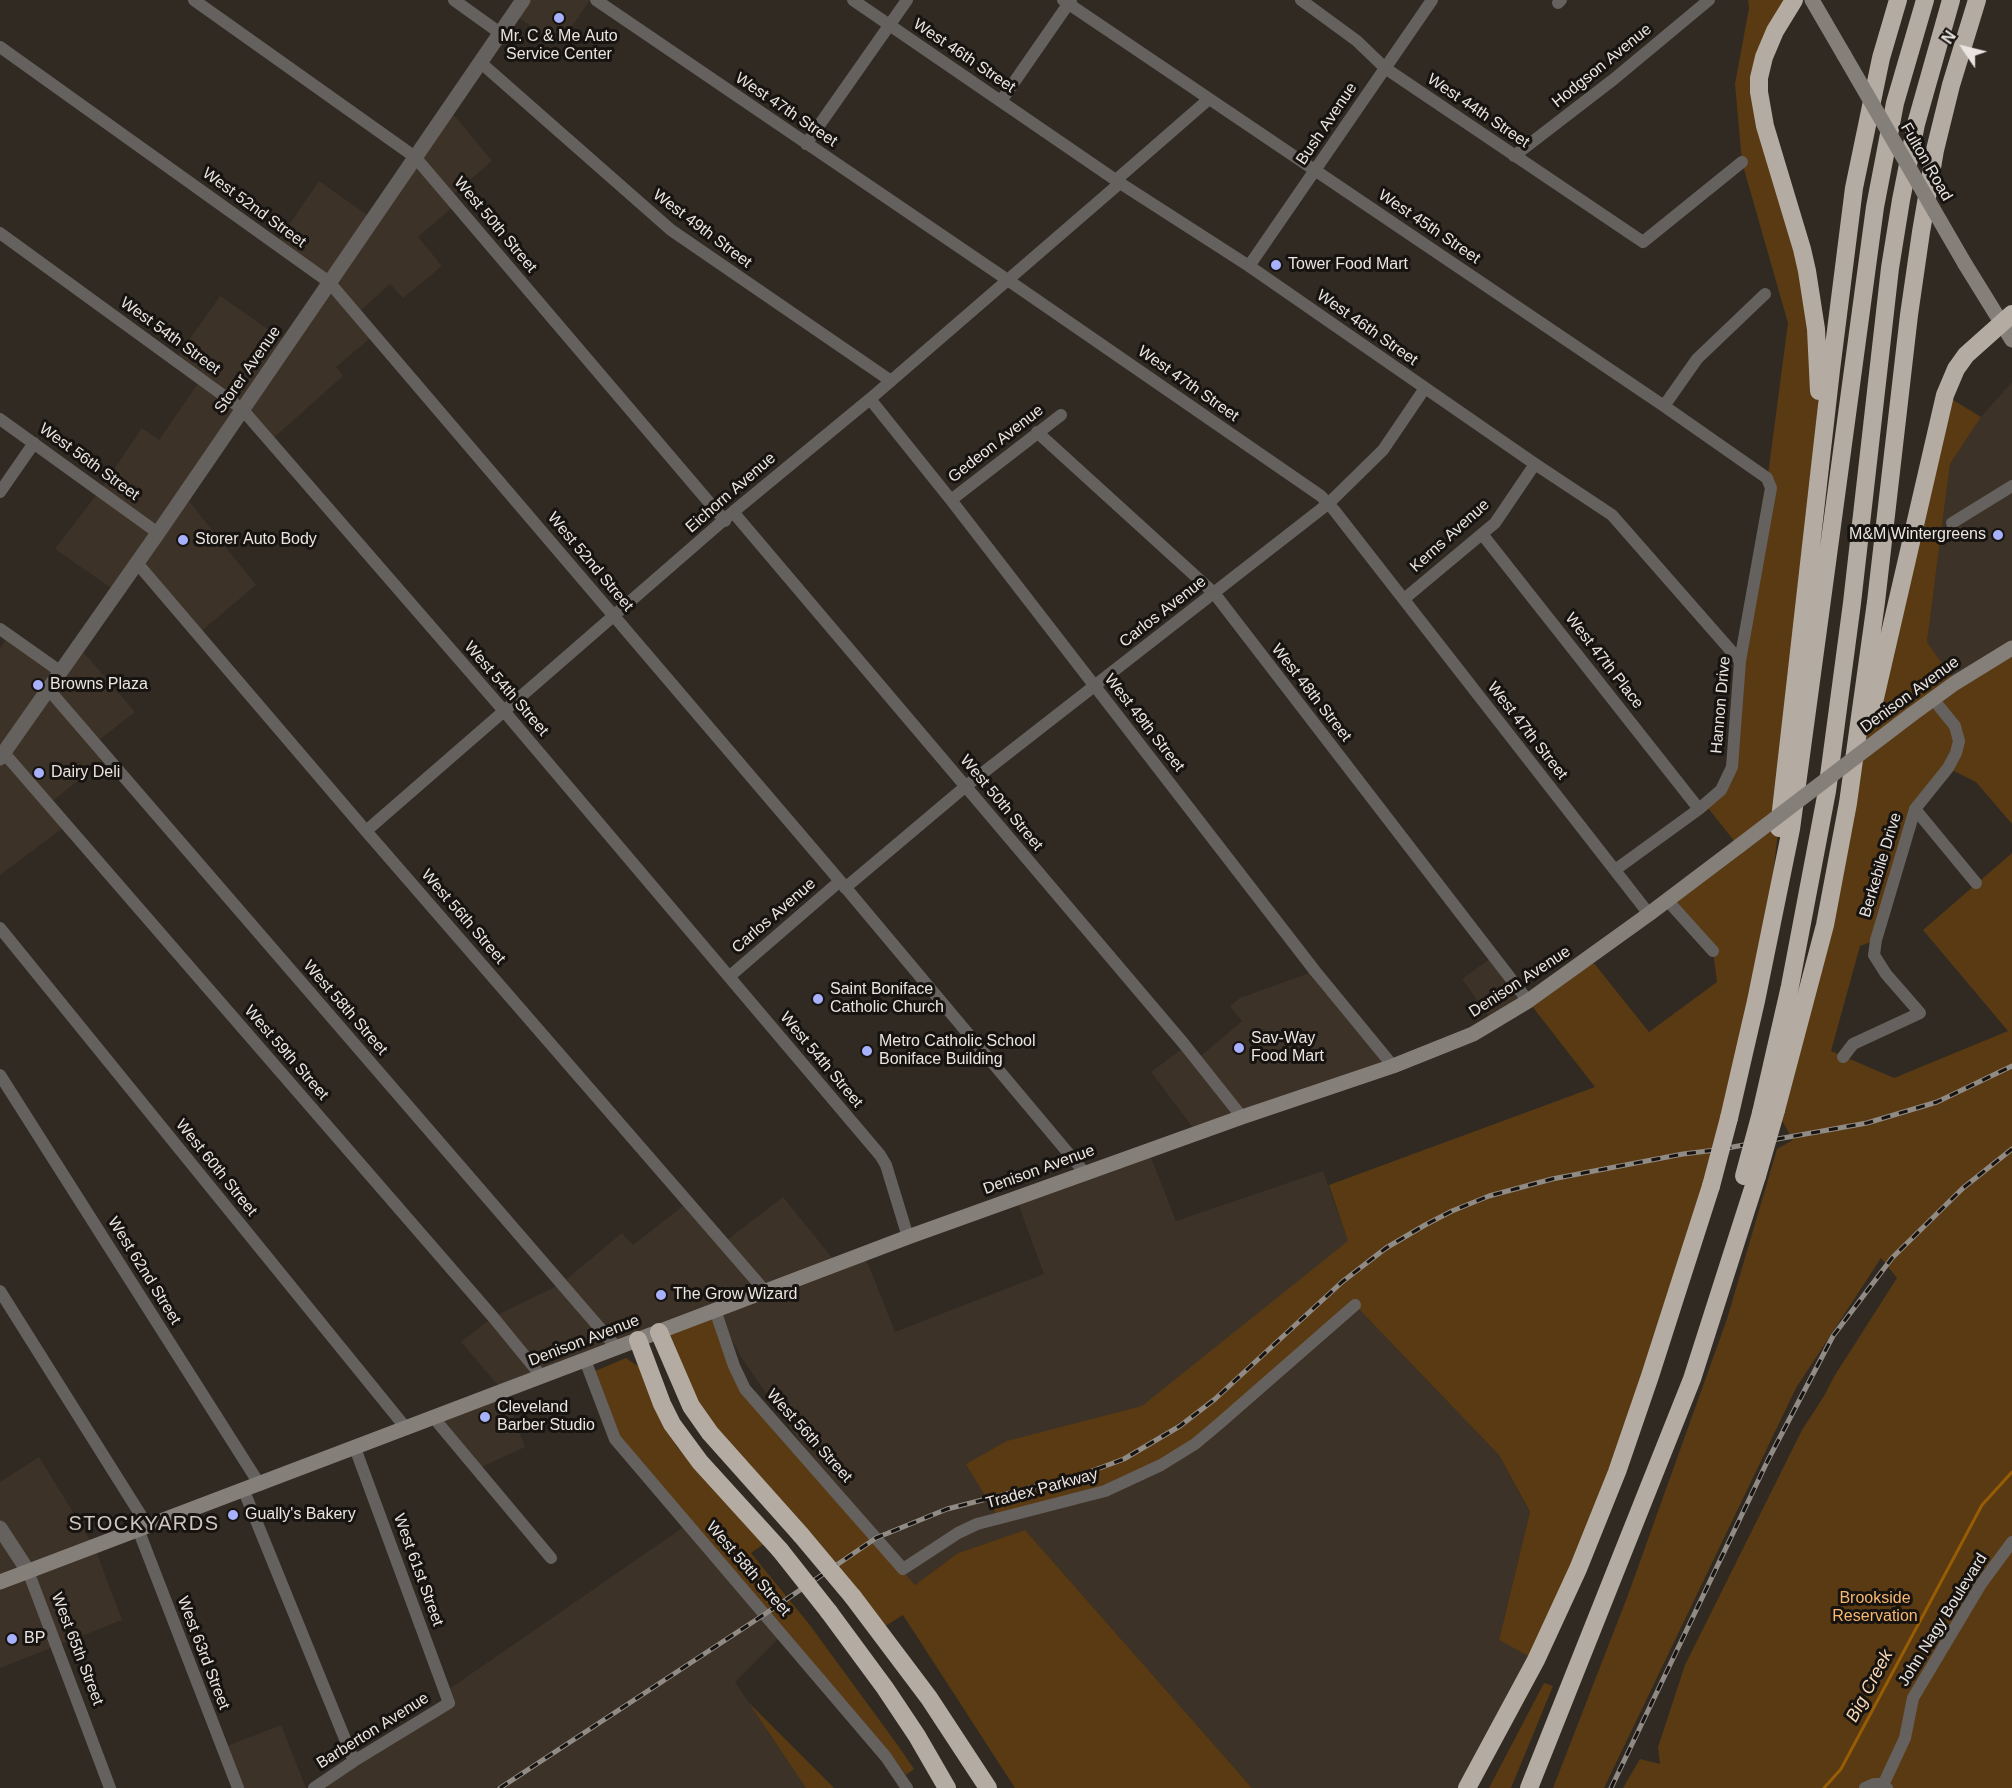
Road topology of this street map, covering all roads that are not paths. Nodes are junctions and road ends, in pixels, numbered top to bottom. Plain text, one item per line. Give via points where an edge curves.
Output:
1 (194, 0) edge
2 (454, 0) edge
3 (523, 0) edge
4 (596, 0) edge
5 (853, 0) edge
6 (908, 0) edge
7 (1300, 0) edge
8 (1432, 0) edge
9 (1709, 0) edge
10 (1794, 0) edge
11 (1812, 0) edge
12 (1898, 0) edge
13 (1925, 0) edge
14 (1951, 0) edge
15 (1977, 0) edge
16 (1068, 1) edge
17 (890, 25) junction
18 (500, 33) junction
19 (0, 47) edge
20 (480, 62) junction
21 (1385, 68) junction
22 (1209, 99) junction
23 (1001, 100) junction
24 (807, 144) junction
25 (1514, 156) junction
26 (415, 157) junction
27 (1742, 162) dead end
28 (1316, 170) junction
29 (1118, 181) junction
30 (0, 233) edge
31 (1249, 266) junction
32 (1008, 280) junction
33 (329, 282) junction
34 (1765, 294) dead end
35 (2007, 319) edge
36 (2012, 340) edge
37 (891, 381) junction
38 (1425, 388) junction
39 (870, 399) junction
40 (1664, 406) junction
41 (242, 409) junction
42 (1061, 415) dead end
43 (0, 418) edge
44 (1037, 432) junction
45 (34, 443) junction
46 (1535, 464) junction
47 (2012, 486) edge
48 (1771, 488) joint
49 (0, 492) edge
50 (951, 500) junction
51 (1329, 503) junction
52 (729, 517) junction
53 (1952, 523) dead end
54 (158, 533) junction
55 (1482, 534) junction
56 (1810, 549) junction
57 (137, 563) junction
58 (1214, 593) junction
59 (1404, 599) junction
60 (614, 616) junction
61 (0, 628) edge
62 (2012, 648) edge
63 (1740, 661) junction
64 (61, 672) junction
65 (1095, 686) junction
66 (49, 690) junction
67 (1933, 699) junction
68 (504, 711) junction
69 (2, 755) edge
70 (966, 786) junction
71 (1848, 803) junction
72 (1699, 809) junction
73 (1915, 809) junction
74 (366, 831) junction
75 (1615, 870) junction
76 (1976, 883) dead end
77 (842, 885) junction
78 (1667, 900) junction
79 (1649, 914) junction
80 (0, 928) edge
81 (1713, 951) dead end
82 (730, 976) junction
83 (1528, 1001) junction
84 (1756, 1001) junction
85 (1843, 1057) dead end
86 (1392, 1066) junction
87 (0, 1075) edge
88 (1768, 1112) junction
89 (1242, 1116) junction
90 (1084, 1173) junction
91 (909, 1237) junction
92 (0, 1291) edge
93 (765, 1291) junction
94 (1355, 1305) dead end
95 (715, 1310) junction
96 (659, 1332) junction
97 (638, 1340) junction
98 (617, 1348) junction
99 (585, 1360) junction
100 (542, 1377) junction
101 (433, 1417) junction
102 (406, 1428) junction
103 (355, 1448) junction
104 (260, 1485) junction
105 (244, 1491) junction
106 (0, 1527) edge
107 (143, 1527) junction
108 (2012, 1542) edge
109 (551, 1558) dead end
110 (903, 1569) joint
111 (28, 1571) junction
112 (0, 1582) edge
113 (449, 1702) joint
114 (354, 1761) junction
115 (1885, 1787) edge
116 (110, 1788) edge
117 (238, 1788) edge
118 (314, 1788) edge
119 (908, 1788) edge
120 (947, 1788) edge
121 (988, 1788) edge
122 (1467, 1788) edge
123 (1529, 1788) edge
124 (1866, 1788) edge

1 - 26 street, West 50th Street
2 - 18 street
3 - 18 street, Storer Avenue
4 - 24 street, West 47th Street
5 - 17 street, West 46th Street
6 - 17 street
7 - 21 street, West 44th Street via 1358,41
8 - 21 street, Bush Avenue
9 - 25 street, Hodgson Avenue
10 - 56 highway via 1764,57 1759,92 1765,126 1802,249 1816,329 1818,417
11 - 35 main road, Fulton Road, bridge via 1965,264
12 - 56 highway via 1881,58 1854,188
13 - 84 highway via 1895,103 1875,207 1791,829
14 - 88 highway via 1916,124 1901,200 1827,791
15 - 71 highway via 1951,85 1921,232
16 - 22 street, West 45th Street
16 - 23 street
17 - 23 street, West 46th Street
17 - 24 street
18 - 20 street, Storer Avenue
19 - 33 street, West 52nd Street
20 - 26 street, Storer Avenue
20 - 37 street, West 49th Street via 678,236
21 - 25 street, West 44th Street
21 - 28 street, Bush Avenue
22 - 28 street, West 45th Street
22 - 29 street, Eichorn Avenue
23 - 29 street, West 46th Street
24 - 32 street, West 47th Street
25 - 27 street, West 44th Street via 1643,242
26 - 33 street, Storer Avenue
26 - 52 street, West 50th Street
28 - 31 street, Bush Avenue
28 - 40 street, West 45th Street
29 - 31 street, West 46th Street
29 - 32 street, Eichorn Avenue
30 - 41 street, West 54th Street
31 - 38 street, West 46th Street
32 - 37 street, Eichorn Avenue
32 - 51 street, West 47th Street
33 - 41 street, Storer Avenue
33 - 60 street, West 52nd Street
34 - 40 street via 1697,359
35 - 36 main road, Fulton Road
35 - 71 highway via 1966,355 1945,395
37 - 39 street, Eichorn Avenue
38 - 46 street, West 46th Street
38 - 51 street, Carlos Avenue via 1383,450
39 - 50 street, West 49th Street
39 - 52 street, Eichorn Avenue
40 - 48 street, West 45th Street via 1758,470
41 - 54 street, Storer Avenue
41 - 68 street, West 54th Street
42 - 44 street, Gedeon Avenue
43 - 45 street, West 56th Street
44 - 50 street, Gedeon Avenue
44 - 58 street, West 48th Street
45 - 49 street
45 - 54 street, West 56th Street
46 - 55 street, Kerns Avenue via 1495,523
46 - 63 street, West 46th Street via 1612,515
47 - 53 street
48 - 63 street, Hannon Drive
50 - 65 street, West 49th Street
51 - 58 street, Carlos Avenue
51 - 59 street, West 47th Street
52 - 60 street, Eichorn Avenue
52 - 70 street, West 50th Street
54 - 57 street, Storer Avenue
55 - 59 street, Kerns Avenue
55 - 72 street, West 47th Place
56 - 84 highway
57 - 64 street, Storer Avenue
57 - 74 street, West 56th Street
58 - 65 street, Carlos Avenue
58 - 83 street, West 48th Street
59 - 75 street, West 47th Street
60 - 68 street, Eichorn Avenue
60 - 77 street, West 52nd Street
61 - 64 street
62 - 67 main road, Denison Avenue
63 - 72 street, Hannon Drive via 1732,767 1722,790
64 - 66 street, Storer Avenue
65 - 70 street, Carlos Avenue
65 - 86 street, West 49th Street
66 - 69 street, Storer Avenue
66 - 98 street, West 58th Street
67 - 73 street, Berkebile Drive via 1955,726 1959,741 1948,768
67 - 78 main road, Denison Avenue, bridge
68 - 74 street, Eichorn Avenue
68 - 82 street, West 54th Street
69 - 100 street, West 59th Street
70 - 77 street, Carlos Avenue
70 - 89 street, West 50th Street
71 - 88 highway via 1826,925
72 - 75 street, Hannon Drive
73 - 76 street
73 - 85 street, Berkebile Drive via 1874,955 1920,1013 1853,1044
74 - 93 street, West 56th Street
75 - 79 street, West 47th Street
77 - 82 street, Carlos Avenue
77 - 90 street, West 52nd Street
78 - 79 main road, Denison Avenue
78 - 81 street
79 - 83 main road, Denison Avenue
80 - 102 street, West 60th Street
82 - 91 street, West 54th Street via 880,1155
83 - 86 main road, Denison Avenue via 1473,1034
84 - 122 highway, bridge via 1711,1186 1617,1472 1536,1660
86 - 89 main road, Denison Avenue
87 - 104 street, West 62nd Street
88 - 123 highway, bridge via 1700,1360
89 - 90 main road, Denison Avenue
90 - 91 main road, Denison Avenue
91 - 93 main road, Denison Avenue
92 - 107 street, West 63rd Street
93 - 95 main road, Denison Avenue
94 - 110 street, Tradex Parkway via 1220,1424 1161,1465 1105,1491 977,1524
95 - 96 main road, Denison Avenue
95 - 110 street, West 56th Street via 745,1389
96 - 97 main road, Denison Avenue
96 - 121 highway, bridge via 687,1398 710,1434 853,1597 929,1698
97 - 98 main road, Denison Avenue
97 - 120 highway, bridge via 672,1424 829,1612 904,1717
98 - 99 main road, Denison Avenue
99 - 100 main road, Denison Avenue
99 - 119 street, West 58th Street via 615,1439
100 - 101 main road, Denison Avenue
101 - 102 main road, Denison Avenue
101 - 109 street
102 - 103 main road, Denison Avenue
103 - 104 main road, Denison Avenue
103 - 113 street, West 61st Street
104 - 105 main road, Denison Avenue
105 - 107 main road, Denison Avenue
105 - 114 street
106 - 111 street, West 65th Street
107 - 111 main road, Denison Avenue
107 - 117 street, West 63rd Street
108 - 115 street, John Nagy Boulevard via 1981,1584 1913,1698 1905,1738
111 - 112 main road, Denison Avenue
111 - 116 street, West 65th Street
113 - 114 street, Barberton Avenue
114 - 118 street, Barberton Avenue
115 - 124 street, John Nagy Boulevard via 1874,1784

